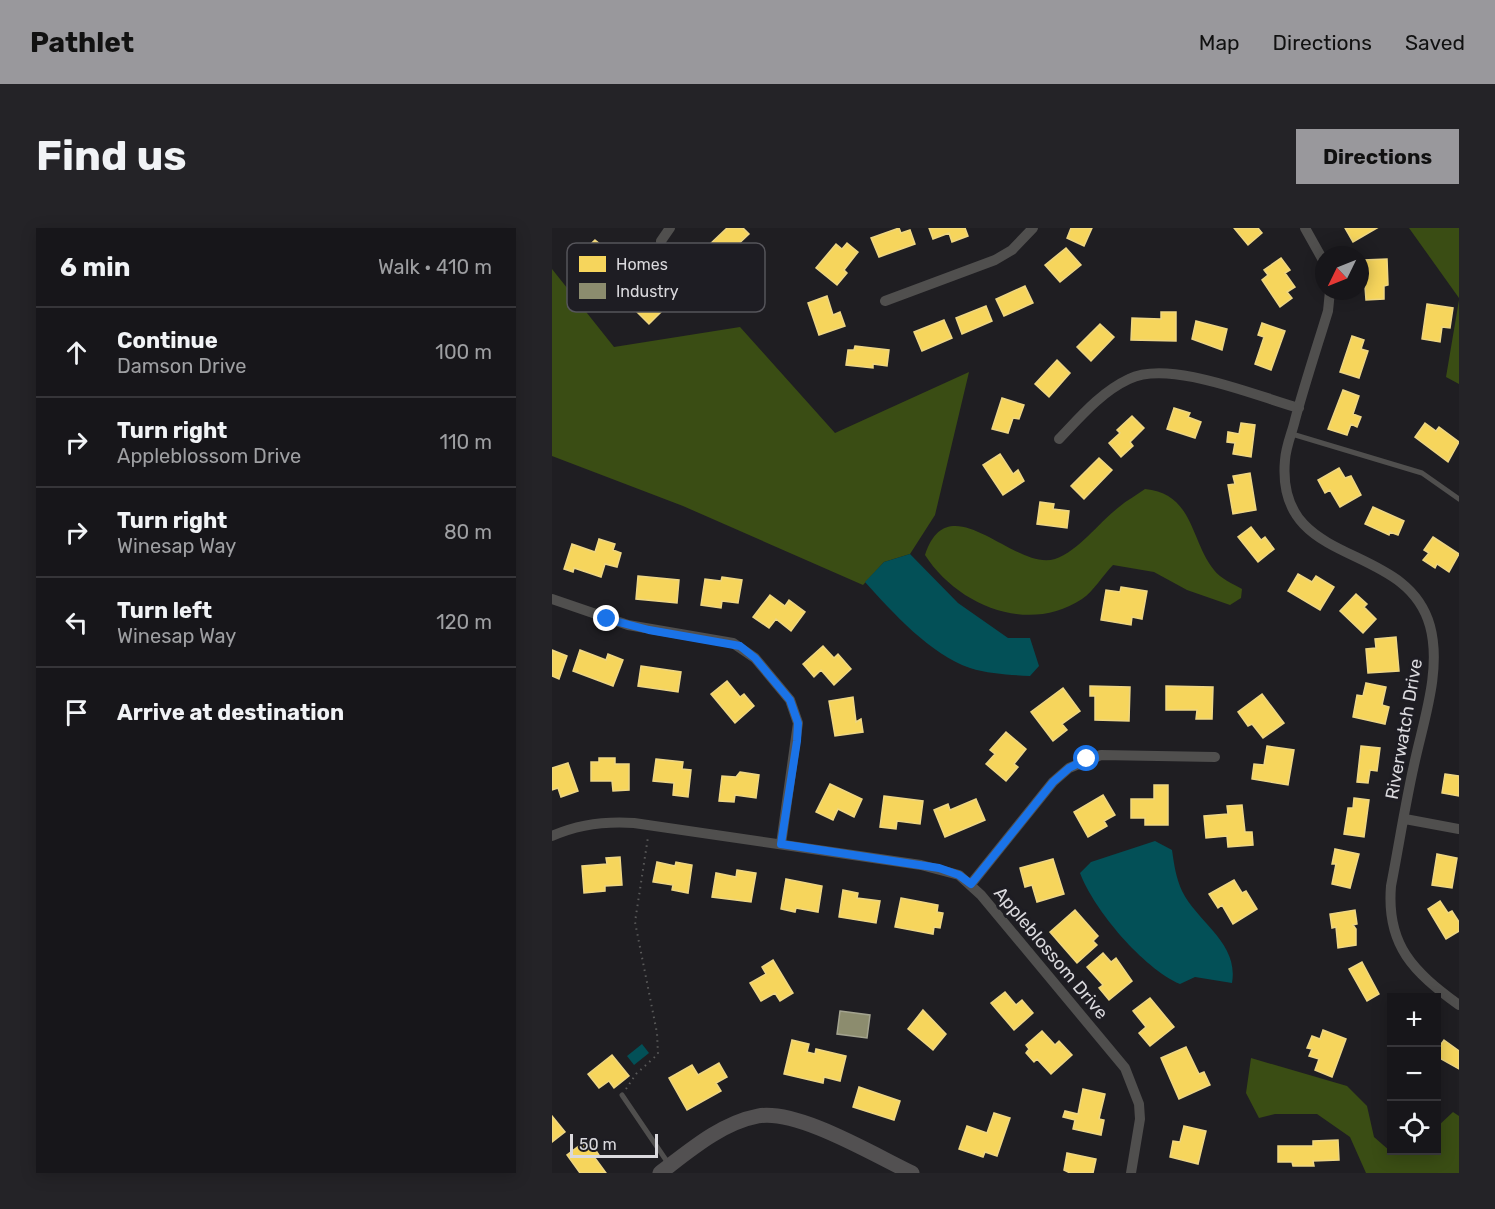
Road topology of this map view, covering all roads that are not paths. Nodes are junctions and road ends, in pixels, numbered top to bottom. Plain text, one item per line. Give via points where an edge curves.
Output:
1 (670, 228) edge
2 (1033, 228) edge
3 (1305, 228) edge
4 (661, 241) dead end
5 (1315, 246) edge
6 (1329, 300) edge
7 (885, 301) dead end
8 (1299, 408) junction
9 (1292, 434) junction
10 (1059, 439) dead end
11 (1459, 499) edge
12 (552, 599) edge
13 (1215, 757) dead end
14 (1405, 819) junction
15 (1459, 829) edge
16 (552, 836) edge
17 (781, 844) junction
18 (971, 884) junction
19 (1459, 1005) edge
20 (621, 1095) road end
21 (665, 1169) edge
22 (912, 1173) edge
23 (1131, 1173) edge

1 - 4 street
2 - 7 street via 1012,250 995,260
3 - 5 street
6 - 8 street, Riverwatch Drive
8 - 9 street, Riverwatch Drive
8 - 10 street via 1183,374 1155,372 1110,389
9 - 11 lane via 1422,473
9 - 14 street, Riverwatch Drive via 1285,478 1298,515 1324,542 1396,577 1414,595 1429,624 1433,665
12 - 17 street via 628,626 733,643 755,658 790,700 798,723
13 - 18 street via 1101,755 1069,768 1053,782
14 - 15 street
14 - 19 street, Riverwatch Drive via 1391,886 1392,926 1416,970
16 - 17 street, Appleblossom Drive via 599,822 649,825
17 - 18 street, Appleblossom Drive via 939,868
18 - 23 street, Appleblossom Drive via 1125,1068 1139,1104 1140,1119
20 - 21 lane
21 - 22 street via 711,1135 735,1123 777,1115 821,1130

